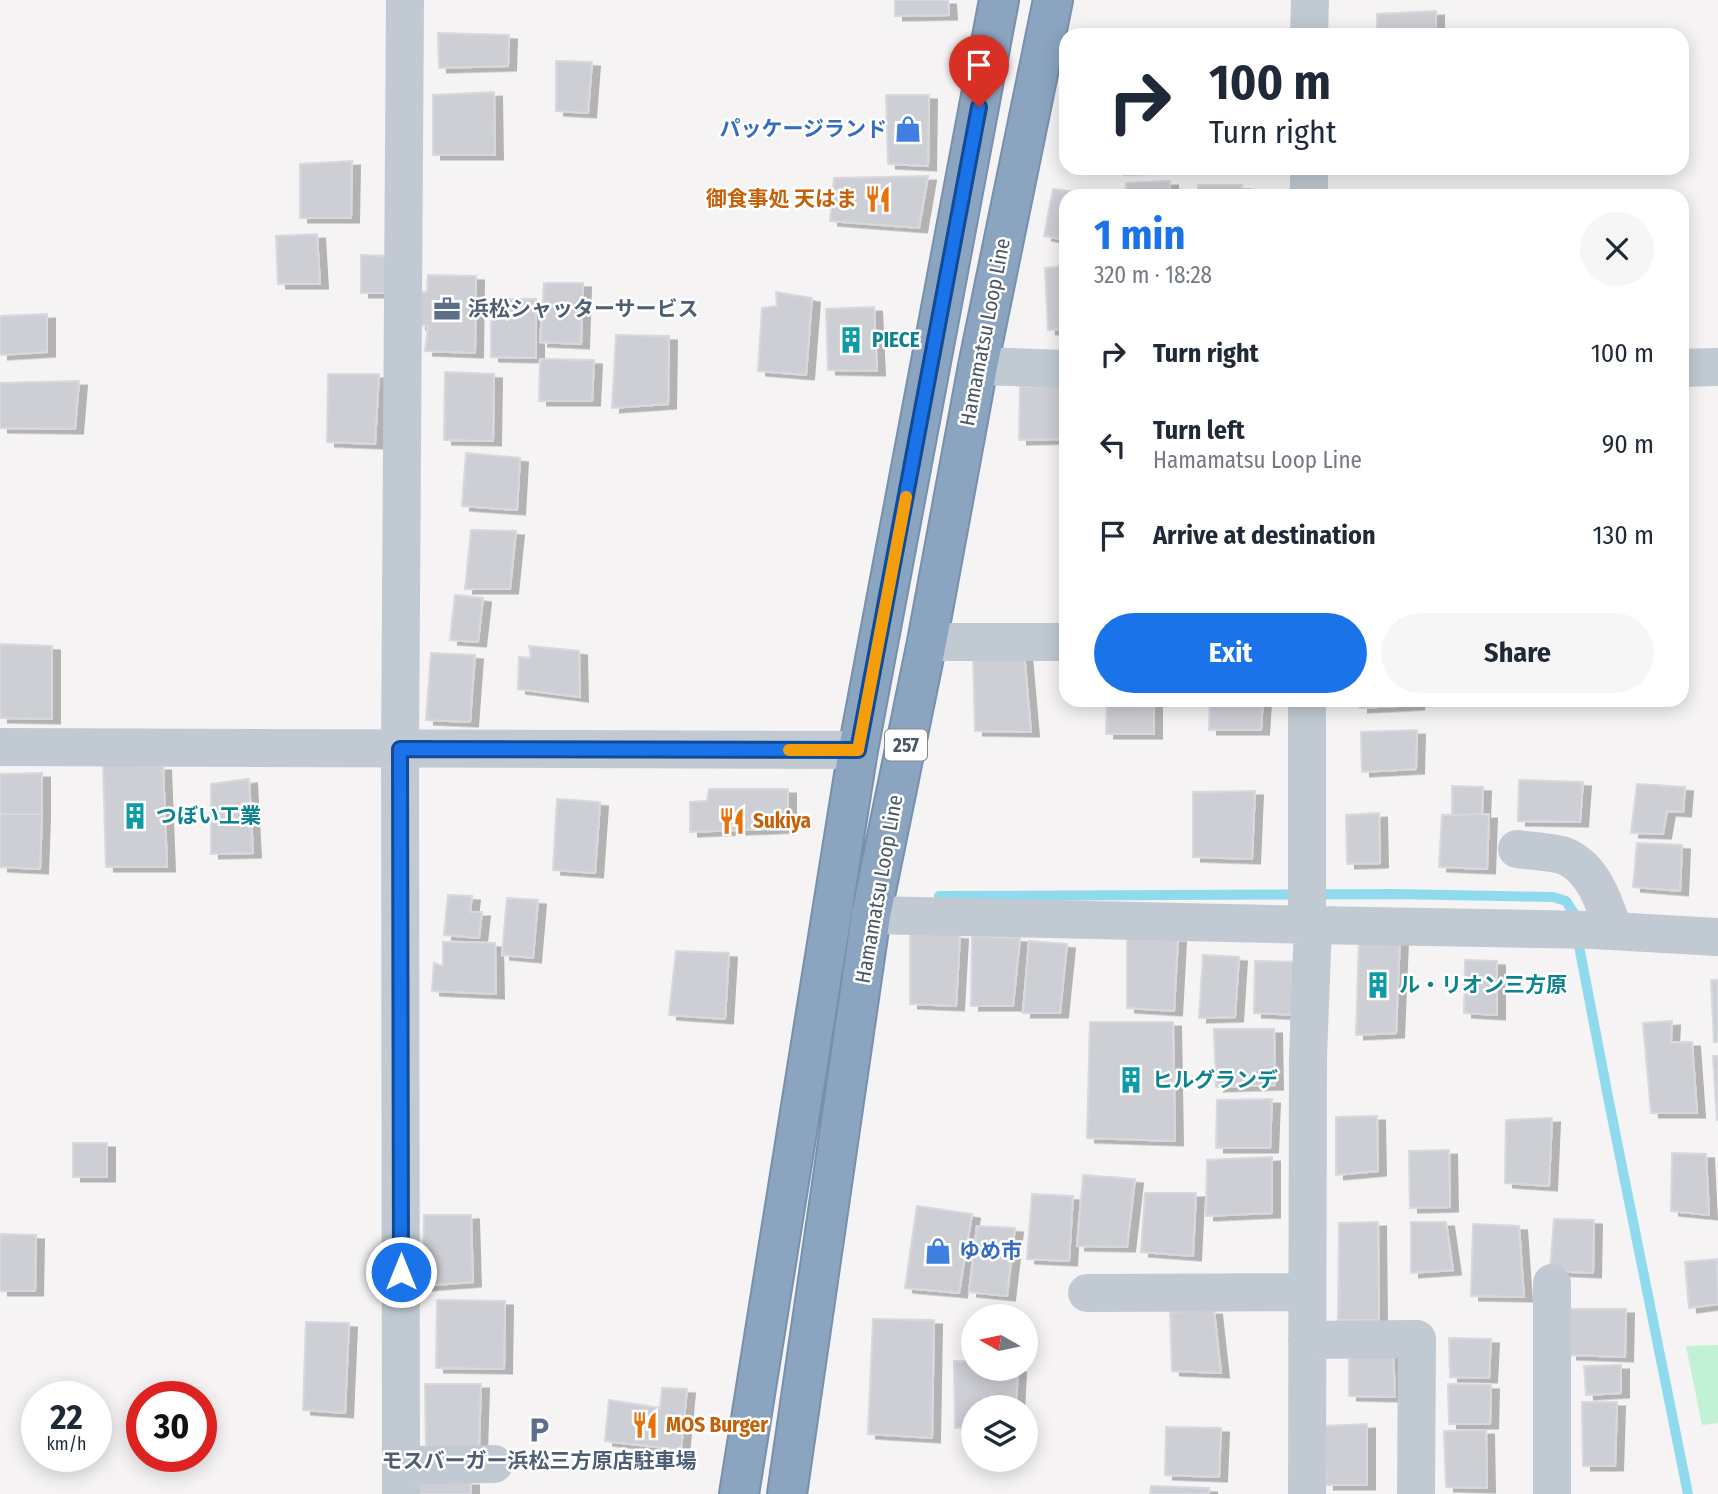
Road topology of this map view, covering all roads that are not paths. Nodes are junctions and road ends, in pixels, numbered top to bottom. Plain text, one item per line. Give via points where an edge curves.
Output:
1 (405, 0) edge
2 (999, 0) edge
3 (1053, 0) edge
4 (1310, 0) edge
5 (1309, 28) edge
6 (978, 366) junction
7 (1718, 367) edge
8 (1689, 368) edge
9 (1059, 369) edge
10 (927, 642) junction
11 (1059, 642) edge
12 (1307, 707) edge
13 (0, 747) edge
14 (400, 749) junction
15 (858, 750) junction
16 (1517, 849) dead end
17 (1309, 910) junction
18 (871, 915) junction
19 (1590, 930) junction
20 (1718, 937) edge
21 (1552, 1283) dead end
22 (1307, 1292) junction
23 (1087, 1293) dead end
24 (1307, 1340) junction
25 (494, 1464) dead end
26 (401, 1479) edge
27 (739, 1494) edge
28 (787, 1494) edge
29 (1307, 1494) edge
30 (1416, 1494) edge
31 (1552, 1494) edge

1 - 14 street
2 - 15 highway, Hamamatsu Loop Line / 257
3 - 6 highway, Hamamatsu Loop Line / 257
4 - 5 street
6 - 9 street
6 - 10 highway, Hamamatsu Loop Line / 257
7 - 8 street
10 - 11 street
10 - 18 highway, Hamamatsu Loop Line / 257
12 - 17 street
13 - 14 street
14 - 15 street
14 - 26 street
15 - 27 highway, Hamamatsu Loop Line / 257
16 - 19 street via 1566,857 1585,871 1600,892
17 - 18 street
17 - 19 street
17 - 22 street
18 - 28 highway, Hamamatsu Loop Line / 257
19 - 20 street
21 - 31 street
22 - 23 street
22 - 24 street
24 - 29 street
24 - 30 street via 1417,1339
25 - 26 street

